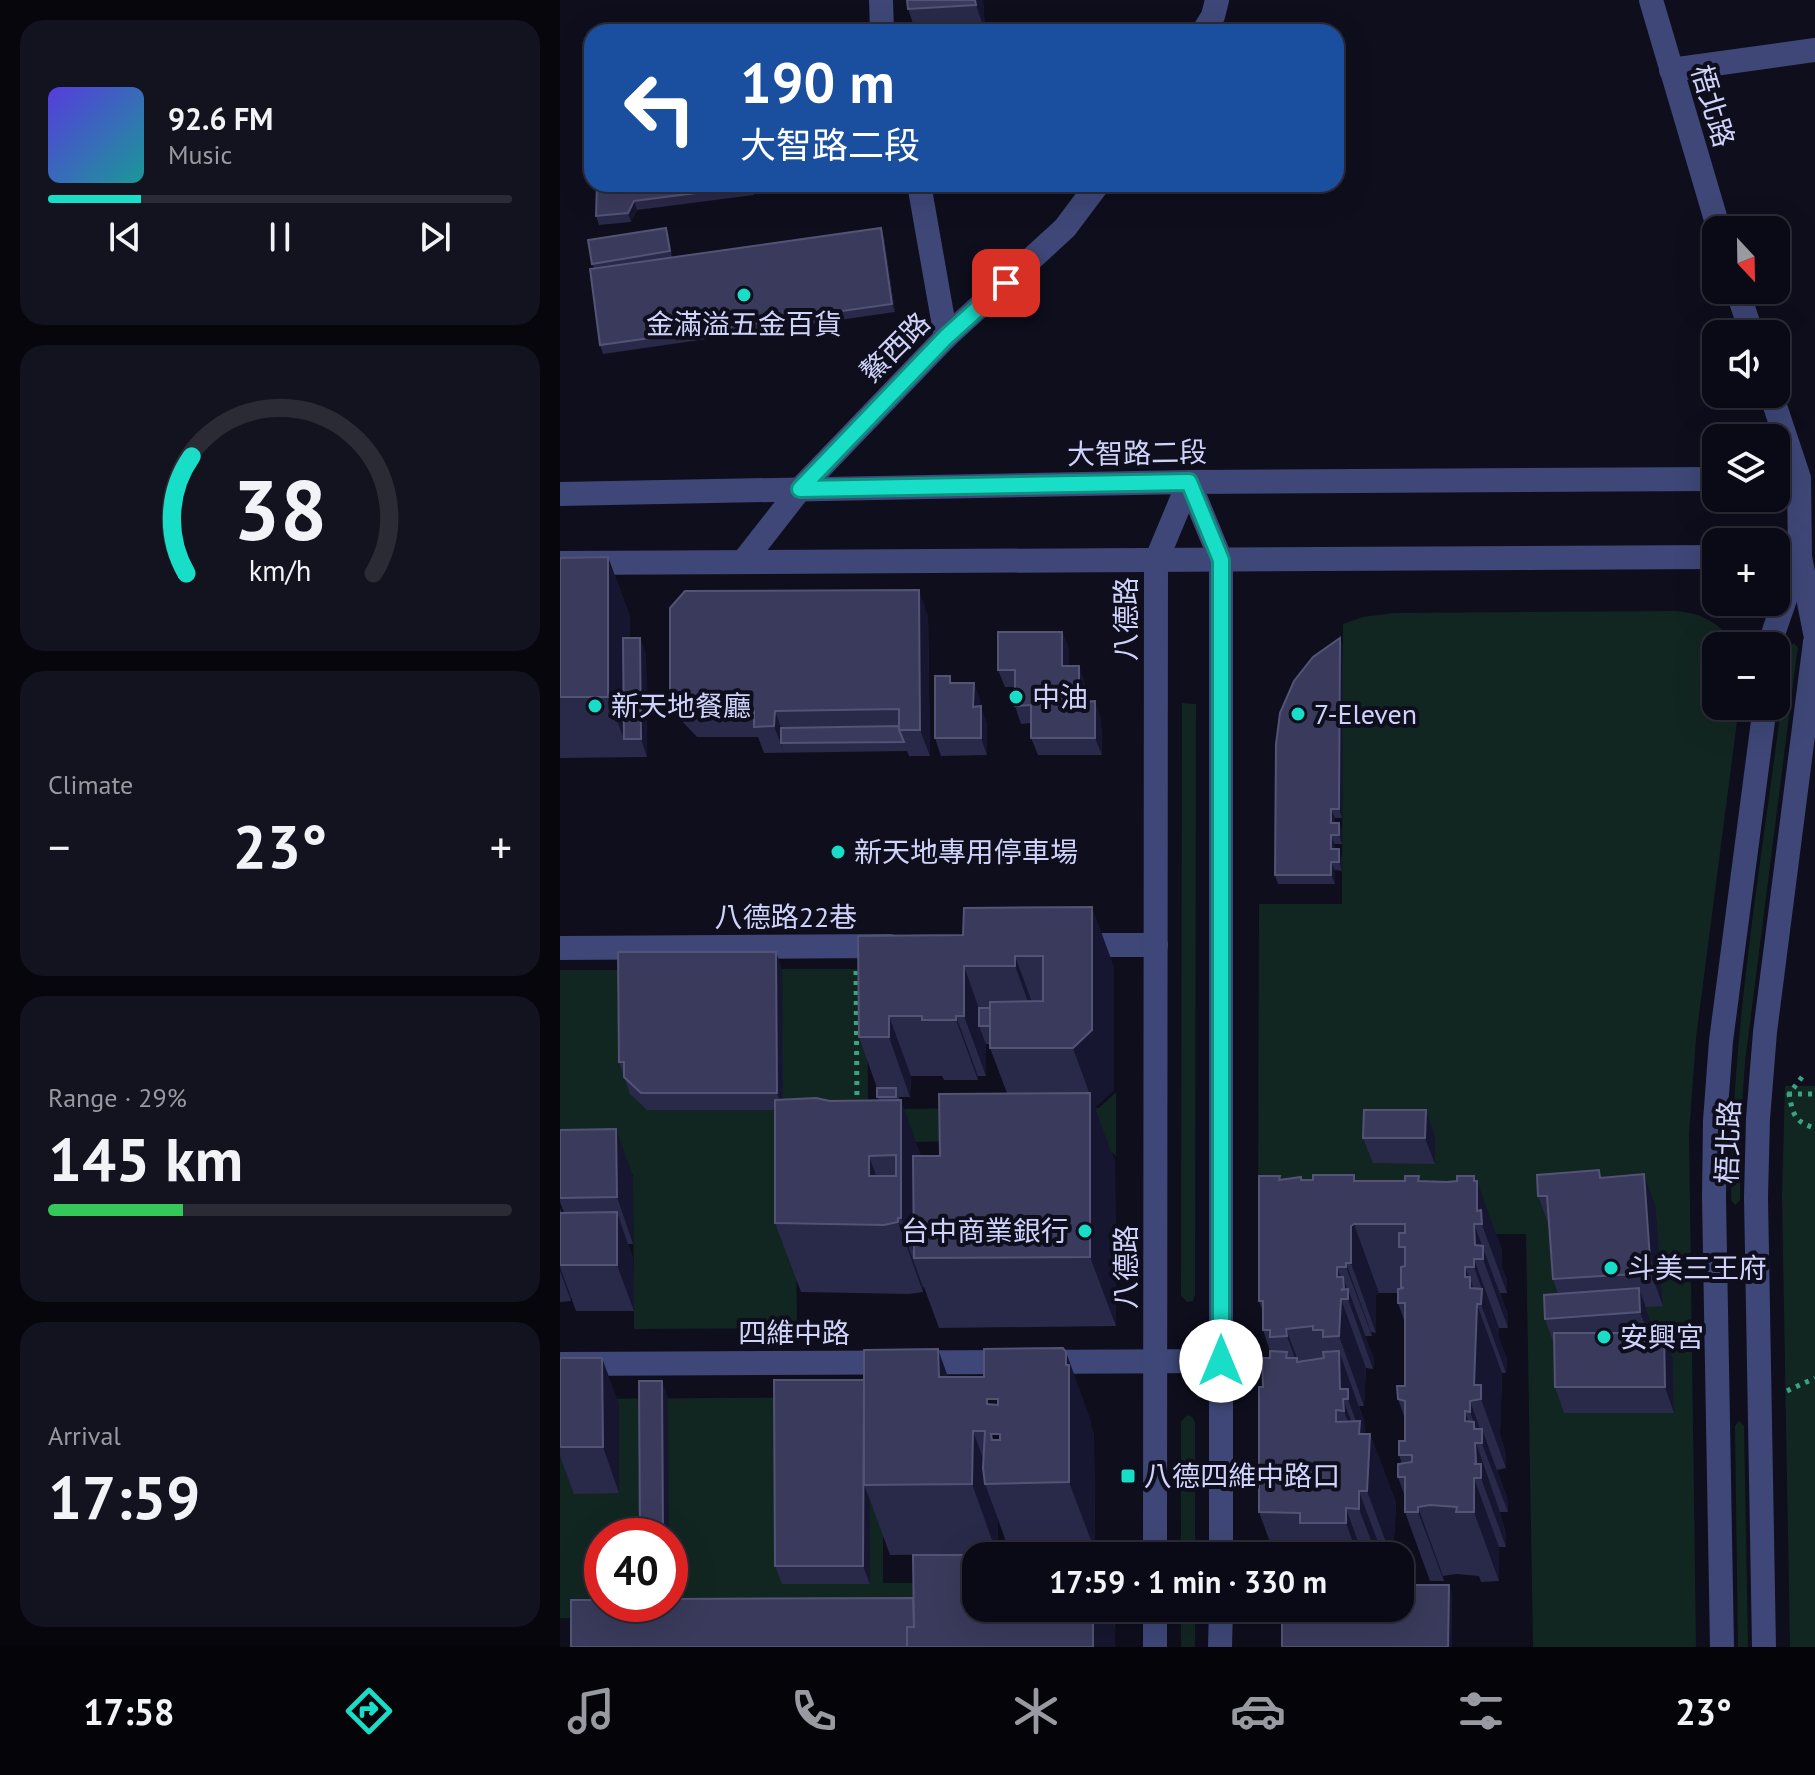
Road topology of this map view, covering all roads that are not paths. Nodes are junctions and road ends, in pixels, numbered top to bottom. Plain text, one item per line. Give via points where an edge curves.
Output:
1 (881, 0) edge
2 (1217, 0) edge
3 (1651, 0) edge
4 (882, 24) edge
5 (1208, 24) edge
6 (1815, 50) edge
7 (1671, 70) junction
8 (920, 192) edge
9 (1092, 192) edge
10 (1715, 216) edge
11 (946, 337) junction
12 (1775, 408) edge
13 (1797, 478) edge
14 (1702, 479) edge
15 (1189, 482) junction
16 (800, 489) junction
17 (560, 494) edge
18 (1702, 557) edge
19 (1797, 557) edge
20 (1221, 560) junction
21 (1156, 561) junction
22 (743, 562) junction
23 (560, 563) edge
24 (1774, 632) edge
25 (1815, 633) edge
26 (1815, 642) edge
27 (1763, 720) edge
28 (1046, 945) edge
29 (1156, 945) junction
30 (919, 946) edge
31 (560, 948) edge
32 (1155, 1361) junction
33 (1221, 1361) junction
34 (560, 1364) edge
35 (1155, 1542) edge
36 (1221, 1542) edge
37 (1155, 1622) edge
38 (1221, 1622) edge
39 (1155, 1647) edge
40 (1220, 1647) edge
41 (1722, 1647) edge
42 (1764, 1647) edge

1 - 4 street
2 - 5 street
3 - 7 street, 梧北路
6 - 7 street
7 - 10 street, 梧北路
8 - 11 street
9 - 11 street, 鰲西路 via 1065,228
11 - 16 street, 鰲西路
12 - 13 street
13 - 19 street
14 - 15 street, 大智路二段
15 - 16 street, 大智路二段
15 - 20 street
15 - 21 street, 八德路
16 - 17 street, 大智路二段
16 - 22 street, 鰲西路
18 - 20 street
19 - 24 street
19 - 25 street
20 - 21 street
20 - 33 street
21 - 22 street
21 - 29 street, 八德路
22 - 23 street
26 - 42 street, 梧北路 via 1758,1119
27 - 41 street, 梧北路 via 1715,1121
28 - 29 street
29 - 32 street, 八德路
30 - 31 street, 八德路22巷
32 - 33 street, 四維中路
32 - 34 street, 四維中路
32 - 35 street, 八德路
33 - 36 street
37 - 39 street
38 - 40 street

